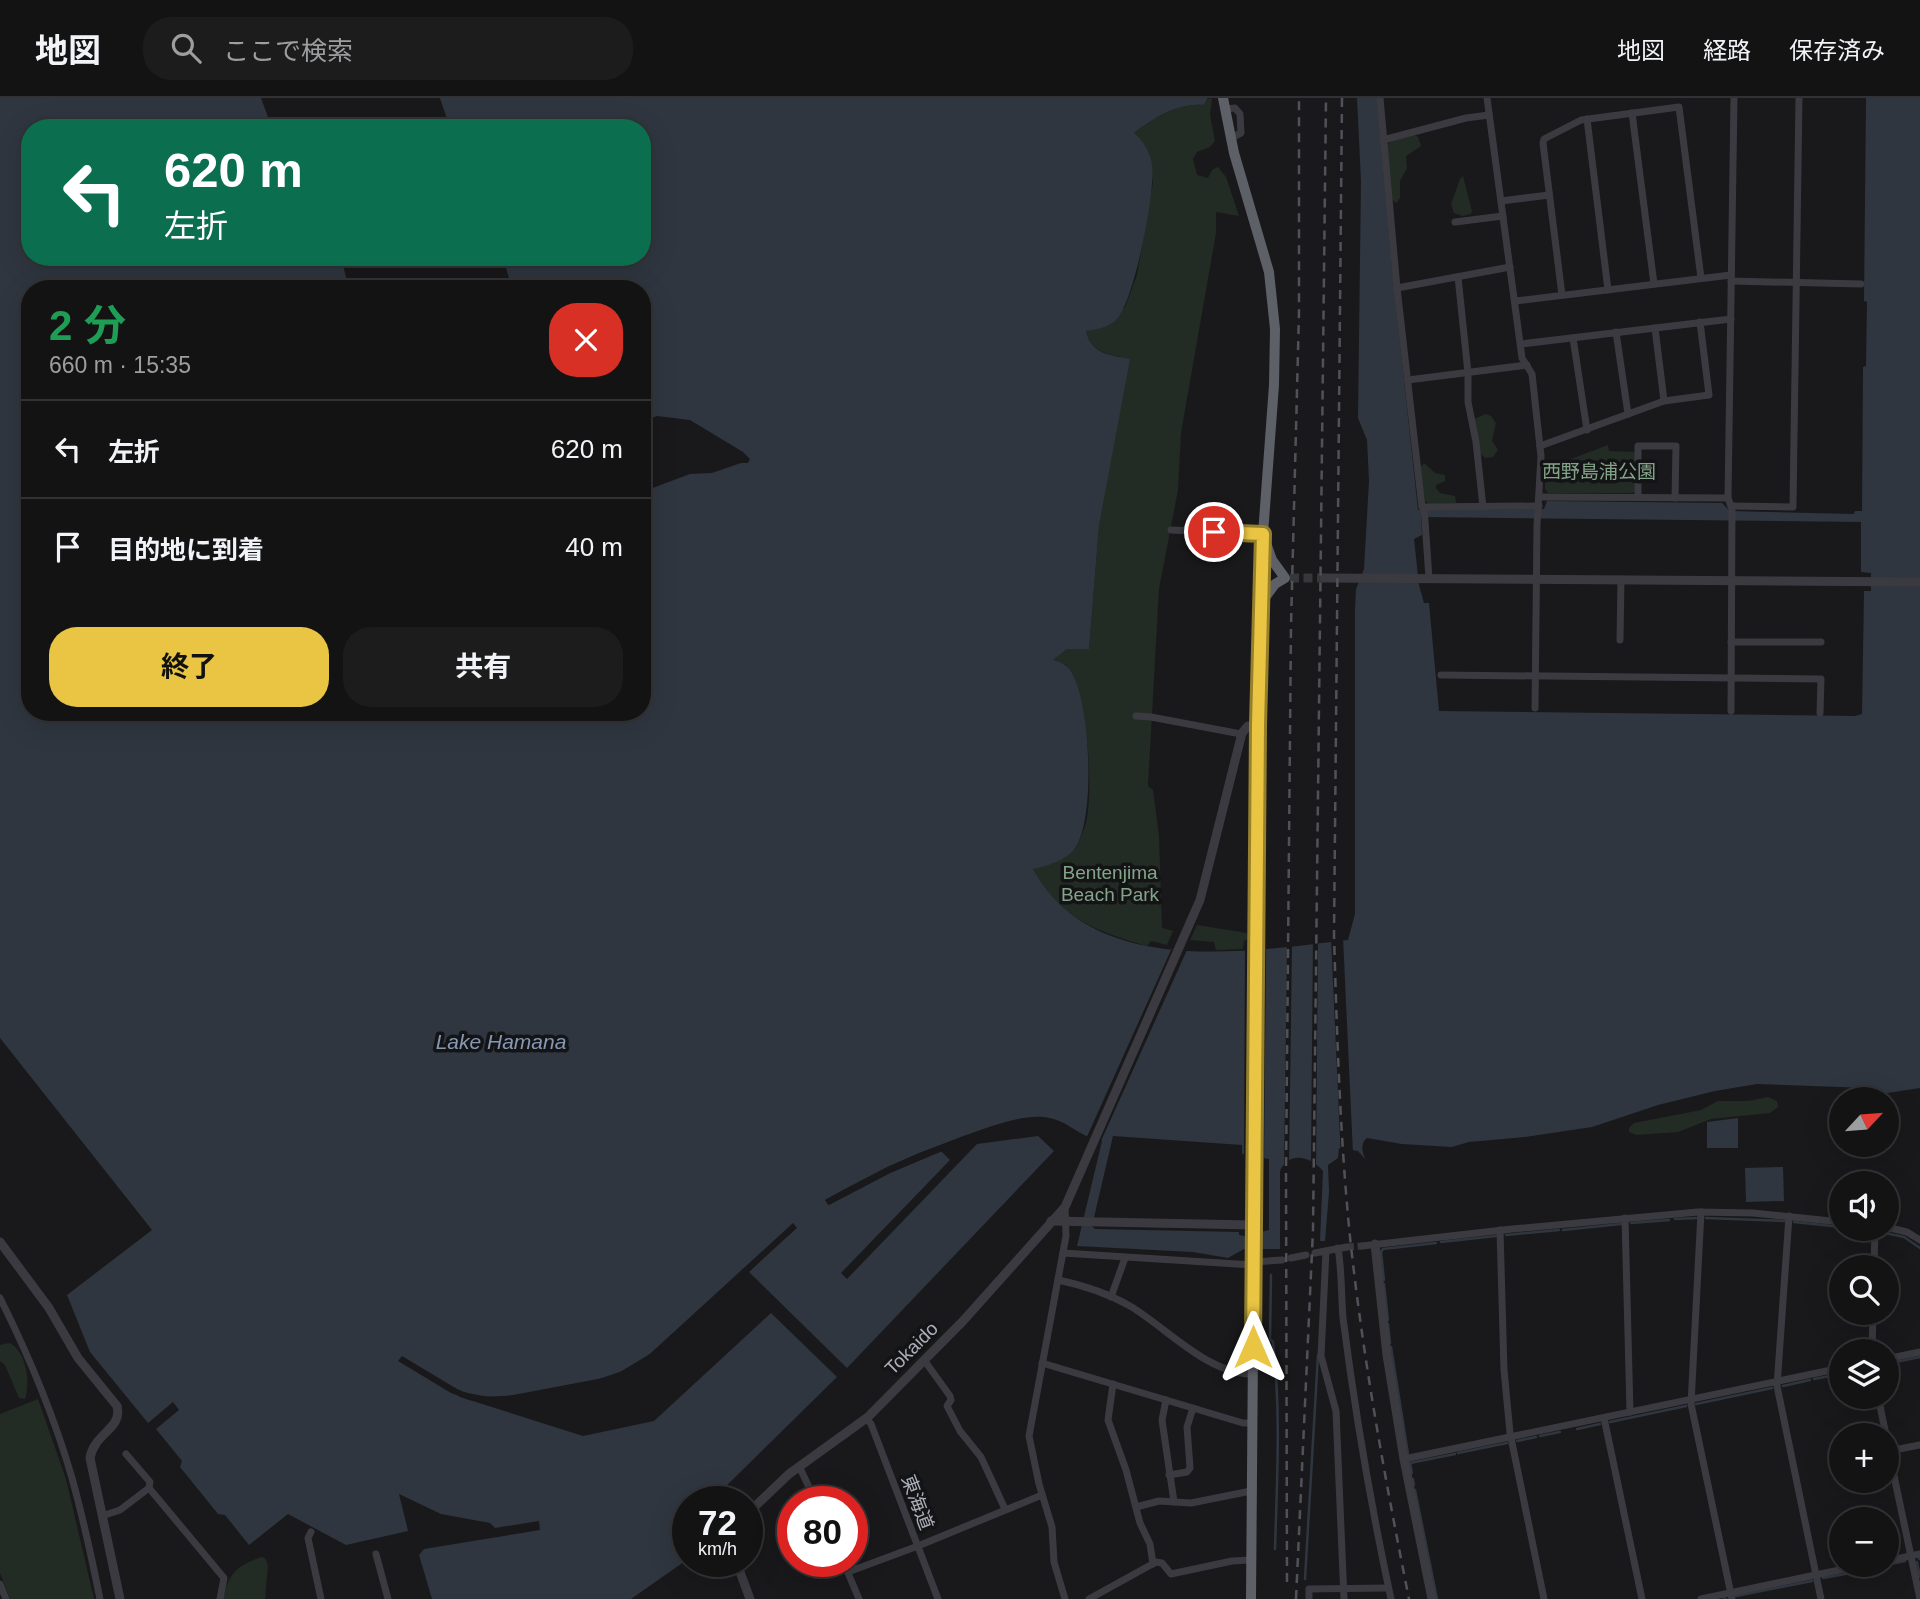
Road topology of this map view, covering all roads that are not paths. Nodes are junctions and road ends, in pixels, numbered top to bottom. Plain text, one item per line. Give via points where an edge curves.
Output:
1 (1380, 98) edge
2 (1487, 98) edge
3 (1734, 98) edge
4 (1799, 98) edge
5 (1224, 104) edge
6 (1632, 113) junction
7 (1489, 115) junction
8 (1587, 119) junction
9 (1383, 140) junction
10 (1549, 195) junction
11 (1501, 201) junction
12 (1503, 216) junction
13 (1455, 222) dead end
14 (1510, 267) junction
15 (1458, 277) junction
16 (1700, 278) junction
17 (1731, 278) junction
18 (1797, 283) junction
19 (1654, 284) junction
20 (1861, 284) dead end
21 (1397, 288) junction
22 (1608, 290) junction
23 (1562, 295) junction
24 (1515, 301) junction
25 (1731, 319) junction
26 (1700, 322) junction
27 (1655, 328) junction
28 (1616, 332) junction
29 (1573, 338) junction
30 (1521, 344) junction
31 (1527, 365) junction
32 (1468, 373) junction
33 (1408, 380) junction
34 (1664, 401) junction
35 (1628, 414) junction
36 (1587, 430) junction
37 (1639, 435) dead end
38 (1540, 446) junction
39 (1639, 446) junction
40 (1540, 496) junction
41 (1638, 498) junction
42 (1675, 498) junction
43 (1730, 504) junction
44 (1483, 507) junction
45 (1539, 507) junction
46 (1424, 511) junction
47 (1171, 530) dead end
48 (1263, 534) junction
49 (1324, 578) tunnel mouth
50 (1425, 578) junction
51 (1536, 578) junction
52 (1621, 579) junction
53 (1732, 580) junction
54 (1919, 582) edge
55 (1260, 604) junction
56 (1620, 640) dead end
57 (1731, 642) junction
58 (1821, 642) dead end
59 (1441, 675) dead end
60 (1536, 676) junction
61 (1731, 678) junction
62 (1535, 708) dead end
63 (1731, 712) dead end
64 (1820, 713) dead end
65 (1136, 716) dead end
66 (1258, 725) junction
67 (1241, 734) junction
68 (1065, 1207) junction
69 (1701, 1212) junction
70 (1789, 1216) junction
71 (1625, 1218) junction
72 (1051, 1221) junction
73 (1066, 1221) junction
74 (1829, 1221) edge
75 (1253, 1229) junction
76 (1500, 1230) junction
77 (1899, 1230) edge
78 (1920, 1240) edge
79 (0, 1242) edge
80 (1375, 1244) junction
81 (1362, 1246) tunnel mouth
82 (1347, 1247) tunnel mouth
83 (1338, 1248) junction
84 (1326, 1251) junction
85 (1063, 1253) junction
86 (1315, 1253) dead end
87 (1306, 1255) dead end
88 (1125, 1258) junction
89 (1291, 1258) dead end
90 (1253, 1260) junction
91 (1282, 1260) dead end
92 (1058, 1280) junction
93 (1111, 1297) junction
94 (0, 1298) edge
95 (1920, 1352) edge
96 (1899, 1356) edge
97 (923, 1360) junction
98 (1042, 1363) junction
99 (1829, 1371) edge
100 (1252, 1374) junction
101 (1778, 1382) junction
102 (1113, 1384) junction
103 (1691, 1399) junction
104 (1166, 1400) junction
105 (1193, 1408) junction
106 (1630, 1412) junction
107 (866, 1418) junction
108 (1604, 1418) junction
109 (1252, 1423) junction
110 (1511, 1437) junction
111 (1920, 1445) edge
112 (1899, 1449) edge
113 (126, 1454) dead end
114 (1404, 1459) junction
115 (799, 1466) junction
116 (1169, 1475) junction
117 (808, 1486) edge
118 (149, 1488) junction
119 (1251, 1491) junction
120 (1898, 1493) edge
121 (1042, 1494) junction
122 (763, 1498) edge
123 (1174, 1502) junction
124 (1136, 1507) junction
125 (1004, 1509) junction
126 (102, 1517) junction
127 (311, 1532) dead end
128 (918, 1546) junction
129 (376, 1554) dead end
130 (1920, 1554) edge
131 (1911, 1556) junction
132 (1899, 1558) edge
133 (1251, 1560) junction
134 (1153, 1564) junction
135 (868, 1565) edge
136 (1829, 1572) edge
137 (1816, 1575) junction
138 (742, 1577) edge
139 (850, 1577) edge
140 (0, 1584) edge
141 (1388, 1588) junction
142 (1344, 1589) junction
143 (1731, 1596) edge
144 (6, 1599) edge
145 (100, 1599) edge
146 (120, 1599) edge
147 (220, 1599) edge
148 (321, 1599) edge
149 (387, 1599) edge
150 (750, 1599) edge
151 (859, 1599) edge
152 (938, 1599) edge
153 (1065, 1599) edge
154 (1089, 1599) edge
155 (1251, 1599) edge
156 (1309, 1599) edge
157 (1344, 1599) edge
158 (1391, 1599) edge
159 (1432, 1599) edge
160 (1545, 1599) edge
161 (1642, 1599) edge
162 (1701, 1599) edge
163 (1821, 1599) edge
164 (1920, 1599) edge

1 - 9 street
2 - 7 street
3 - 17 street
4 - 18 street
5 - 48 highway via 1269,272 1275,315
6 - 8 street
6 - 16 street via 1679,107
6 - 19 street
7 - 9 street
7 - 11 street
8 - 10 street via 1544,139
8 - 22 street
9 - 21 street
10 - 11 street
10 - 23 street
11 - 12 street
12 - 13 street
12 - 14 street
14 - 15 street
14 - 24 street
15 - 21 street
15 - 32 street
16 - 17 street
16 - 19 street
17 - 18 street
17 - 25 street
18 - 20 street
18 - 43 street via 1794,507
19 - 22 street
21 - 33 street
22 - 23 street
23 - 24 street
24 - 30 street
25 - 26 street
25 - 43 street
26 - 27 street
26 - 34 street via 1709,395
27 - 28 street
27 - 34 street
28 - 29 street
28 - 35 street
29 - 30 street
29 - 36 street
30 - 31 street
31 - 32 street
31 - 38 street via 1532,374
32 - 33 street
32 - 44 street
33 - 46 street
34 - 35 street
35 - 36 street
36 - 38 street
37 - 39 street
38 - 40 street
39 - 41 street
39 - 42 street via 1676,446
40 - 41 street
40 - 45 street
41 - 42 street
42 - 43 street
43 - 53 street
44 - 45 street
44 - 46 street
45 - 51 street
46 - 50 street
47 - 48 street
48 - 55 highway
48 - 55 highway via 1272,560 1288,578 1271,588
49 - 50 street
50 - 51 street
51 - 52 street
51 - 60 street
52 - 53 street
52 - 56 street
53 - 54 street
53 - 57 street
55 - 66 highway
57 - 58 street
57 - 61 street
59 - 60 street
60 - 61 street
60 - 62 street
61 - 63 street
61 - 64 street via 1821,679
65 - 67 street
66 - 67 street via 1246,727
66 - 75 highway
67 - 68 street via 1206,878 1179,950
68 - 72 street, Tokaido
68 - 73 street
69 - 70 street
69 - 71 street
69 - 103 street
70 - 74 street
70 - 101 street
71 - 76 street
71 - 106 street
72 - 73 street
72 - 97 street, Tokaido
73 - 75 street
73 - 85 street
75 - 90 highway
76 - 80 street
76 - 110 street
77 - 78 street
79 - 126 street via 117,1406 116,1422 97,1439 90,1458
80 - 81 street
80 - 114 street via 1385,1345
82 - 83 street
83 - 84 street
83 - 141 street via 1343,1318
84 - 86 street
84 - 142 street via 1321,1356 1336,1411
85 - 88 street
85 - 92 street
87 - 89 street
88 - 90 street
88 - 93 street
90 - 91 street
90 - 100 highway
92 - 93 street
92 - 98 street
93 - 100 street via 1201,1357
94 - 145 street via 64,1451
95 - 96 street
97 - 107 street, Tokaido
97 - 125 street via 950,1396 947,1406 981,1457
98 - 102 street
98 - 121 street via 1030,1436
99 - 101 street
100 - 109 highway
101 - 103 street
101 - 137 street
102 - 104 street
102 - 124 street via 1108,1420
103 - 106 street
103 - 143 street
104 - 105 street
104 - 116 street via 1162,1420
105 - 109 street
105 - 116 street via 1187,1427 1190,1468
106 - 108 street
107 - 115 street, Tokaido
107 - 128 street, 東海道
108 - 110 street
108 - 161 street
109 - 119 highway
110 - 114 street
110 - 160 street
111 - 112 street
113 - 118 street via 150,1482
114 - 159 street
115 - 117 street
115 - 122 street, Tokaido
116 - 123 street
118 - 126 street
118 - 147 street via 224,1578
119 - 123 street
119 - 133 highway
120 - 131 street
121 - 125 street
121 - 153 street
123 - 124 street
124 - 134 street
125 - 128 street
126 - 146 street
127 - 148 street via 307,1538
128 - 135 street
128 - 152 street, 東海道
129 - 149 street
130 - 131 street
131 - 132 street
131 - 164 street
133 - 134 street via 1171,1574 1162,1563
133 - 155 highway
134 - 154 street
136 - 137 street
137 - 143 street
137 - 163 street
138 - 150 street
139 - 151 street
140 - 144 street
141 - 142 street
141 - 158 street
142 - 156 street via 1309,1589
142 - 157 street
143 - 162 street

